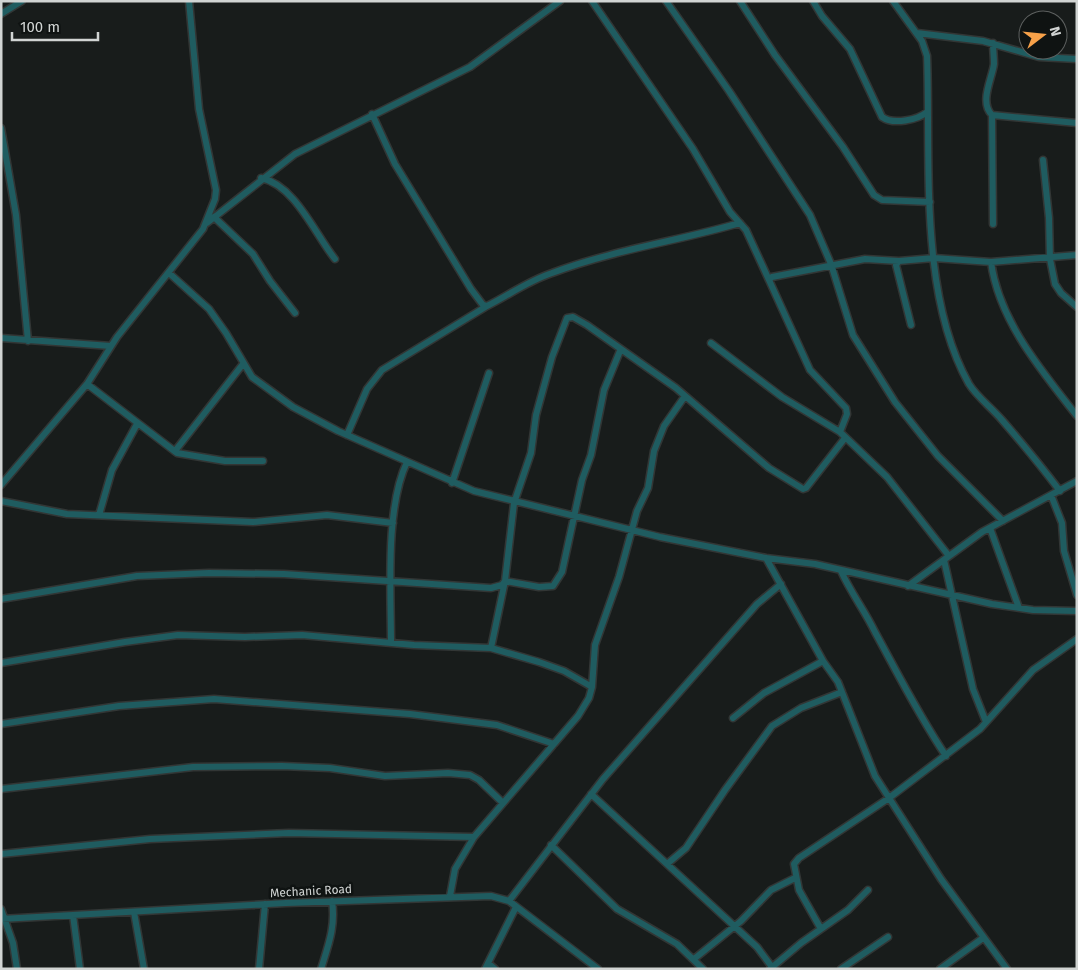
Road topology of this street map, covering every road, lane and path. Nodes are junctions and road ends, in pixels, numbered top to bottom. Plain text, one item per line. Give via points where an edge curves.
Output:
1 (22, 1) edge
2 (189, 1) edge
3 (560, 1) edge
4 (592, 1) edge
5 (666, 1) edge
6 (740, 1) edge
7 (813, 1) edge
8 (893, 1) edge
9 (1, 14) edge
10 (917, 33) junction
11 (993, 43) junction
12 (1077, 59) edge
13 (927, 112) junction
14 (372, 114) junction
15 (992, 115) junction
16 (1077, 123) edge
17 (1, 128) edge
18 (4, 159) edge
19 (1043, 160) dead end
20 (261, 178) junction
21 (930, 202) junction
22 (214, 217) junction
23 (206, 223) junction
24 (740, 223) junction
25 (993, 224) dead end
26 (1077, 255) edge
27 (335, 258) dead end
28 (934, 258) junction
29 (1050, 259) junction
30 (899, 261) junction
31 (991, 262) junction
32 (831, 264) junction
33 (169, 273) junction
34 (769, 280) junction
35 (487, 306) junction
36 (1077, 307) edge
37 (295, 313) dead end
38 (911, 325) dead end
39 (1, 338) edge
40 (28, 342) junction
41 (712, 343) dead end
42 (111, 346) junction
43 (620, 351) junction
44 (243, 364) junction
45 (489, 373) dead end
46 (87, 384) junction
47 (685, 396) junction
48 (1077, 416) edge
49 (137, 424) junction
50 (347, 435) junction
51 (843, 435) junction
52 (175, 451) junction
53 (263, 461) dead end
54 (407, 462) junction
55 (1077, 481) edge
56 (452, 483) junction
57 (1, 485) edge
58 (1060, 491) junction
59 (1050, 496) junction
60 (1, 501) edge
61 (514, 502) junction
62 (99, 515) junction
63 (574, 516) junction
64 (1003, 521) junction
65 (393, 523) junction
66 (990, 528) junction
67 (632, 530) junction
68 (766, 558) junction
69 (947, 558) junction
70 (841, 572) junction
71 (505, 581) junction
72 (392, 582) junction
73 (781, 584) junction
74 (908, 586) junction
75 (951, 594) junction
76 (1077, 595) edge
77 (1, 599) edge
78 (1019, 608) junction
79 (1077, 611) edge
80 (1077, 639) edge
81 (390, 643) junction
82 (491, 648) junction
83 (823, 661) junction
84 (1, 663) edge
85 (592, 687) junction
86 (842, 692) junction
87 (732, 718) dead end
88 (986, 722) junction
89 (1, 724) edge
90 (554, 744) junction
91 (946, 756) junction
92 (1, 789) edge
93 (591, 794) junction
94 (890, 798) junction
95 (503, 803) junction
96 (474, 836) junction
97 (551, 845) junction
98 (1, 854) edge
99 (666, 864) junction
100 (795, 878) junction
101 (868, 890) dead end
102 (450, 896) junction
103 (332, 901) junction
104 (509, 901) junction
105 (265, 904) junction
106 (516, 907) junction
107 (1, 909) edge
108 (134, 912) junction
109 (73, 916) junction
110 (4, 919) edge
111 (734, 926) junction
112 (821, 929) junction
113 (888, 937) dead end
114 (983, 938) junction
115 (694, 959) junction
116 (486, 966) edge
117 (771, 968) edge
118 (17, 969) edge
119 (80, 969) edge
120 (144, 969) edge
121 (259, 969) edge
122 (321, 969) edge
123 (495, 969) edge
124 (598, 969) edge
125 (703, 969) edge
126 (841, 969) edge
127 (940, 969) edge
128 (1007, 969) edge

1 - 9 street
2 - 23 street via 198,109 216,190
3 - 14 street via 470,67
4 - 24 street
5 - 32 street via 730,91 810,215
6 - 21 street via 874,195 882,200
7 - 13 street via 850,49 882,117 888,121 916,118
8 - 10 street
10 - 11 street
10 - 13 street via 927,56
11 - 12 street via 1039,57
11 - 15 street via 994,62 987,93
13 - 21 street
14 - 20 street via 295,154
14 - 35 street via 399,171 471,289
15 - 16 street
15 - 25 street
17 - 18 street
18 - 40 street via 16,215
19 - 29 street
20 - 22 street
20 - 27 street via 274,181 302,210
21 - 28 street
22 - 23 street
22 - 37 street via 253,254
23 - 33 street
24 - 34 street via 752,240
24 - 35 street via 705,234 638,247 561,270 528,282
26 - 29 street
28 - 30 street
28 - 31 street
28 - 58 street via 942,310 960,367 970,386
29 - 31 street
29 - 36 street via 1055,284
30 - 32 street via 875,258
30 - 38 street via 896,265
31 - 48 street via 998,298 1015,330
32 - 34 street
32 - 64 street via 853,335 896,402 938,456
33 - 42 street
33 - 44 street via 208,309 233,343
34 - 51 street via 810,370 846,408
35 - 50 street via 382,370 367,389
39 - 40 street
40 - 42 street via 47,340
41 - 51 street via 782,397
42 - 46 street
43 - 47 street
43 - 61 street via 587,325 573,317 567,318 552,357 536,415 531,453
43 - 63 street via 604,390
44 - 50 street via 252,377 293,407
44 - 52 street
45 - 56 street
46 - 49 street
46 - 57 street
47 - 51 street via 769,468 803,489 826,464
47 - 67 street via 664,426 654,451 648,488
49 - 52 street
49 - 62 street via 112,470
50 - 54 street
51 - 69 street via 887,478
52 - 53 street via 182,455 225,461
54 - 56 street
54 - 65 street via 396,488
55 - 58 street
56 - 61 street
58 - 59 street
59 - 64 street
59 - 76 street via 1062,523 1064,551
60 - 62 street via 67,514
61 - 63 street
61 - 71 street
62 - 65 street via 253,522 327,515
63 - 67 street
63 - 71 street via 562,572 553,586 538,587
64 - 66 street
65 - 72 street
66 - 69 street
66 - 78 street
67 - 68 street
67 - 85 street via 595,645
68 - 70 street via 816,564
68 - 73 street
69 - 74 street
69 - 75 street
70 - 74 street
70 - 91 street via 919,716
71 - 72 street via 492,588
71 - 82 street
72 - 77 street via 284,574 155,575
72 - 81 street
73 - 83 street
73 - 93 street via 757,604
74 - 75 street
75 - 78 street
75 - 88 street via 973,688
78 - 79 street
80 - 88 street via 1033,670
81 - 82 street
81 - 84 street via 302,635 178,635
82 - 85 street via 564,671
83 - 86 street
83 - 87 street via 764,693
85 - 90 street via 584,707
86 - 94 street via 875,776
86 - 99 street via 801,708 772,726 686,848
88 - 91 street
89 - 90 street via 119,706 214,699 400,713 497,725
90 - 95 street
91 - 94 street
92 - 95 street via 193,768 282,766 330,768 386,776 470,775
93 - 97 street
93 - 99 street
94 - 100 street via 806,852 794,864
94 - 114 street
95 - 96 street
96 - 98 street via 289,833 150,839
96 - 102 street via 456,869
97 - 104 street
97 - 115 street via 617,909 655,930
99 - 111 street
100 - 111 street via 771,890
100 - 112 street
101 - 112 street via 848,910
102 - 103 street, Mechanic Road
102 - 104 street, Mechanic Road via 491,896
103 - 105 street, Mechanic Road
103 - 122 street via 332,932
104 - 106 street, Mechanic Road
105 - 108 street, Mechanic Road
105 - 121 street
106 - 116 street
106 - 124 street, Mechanic Road
107 - 110 street
108 - 109 street, Mechanic Road
108 - 120 street
109 - 110 street, Mechanic Road
109 - 119 street
110 - 118 street via 13,943
111 - 115 street
111 - 117 street via 757,947
112 - 117 street
113 - 126 street
114 - 127 street
114 - 128 street
115 - 125 street
116 - 123 street

